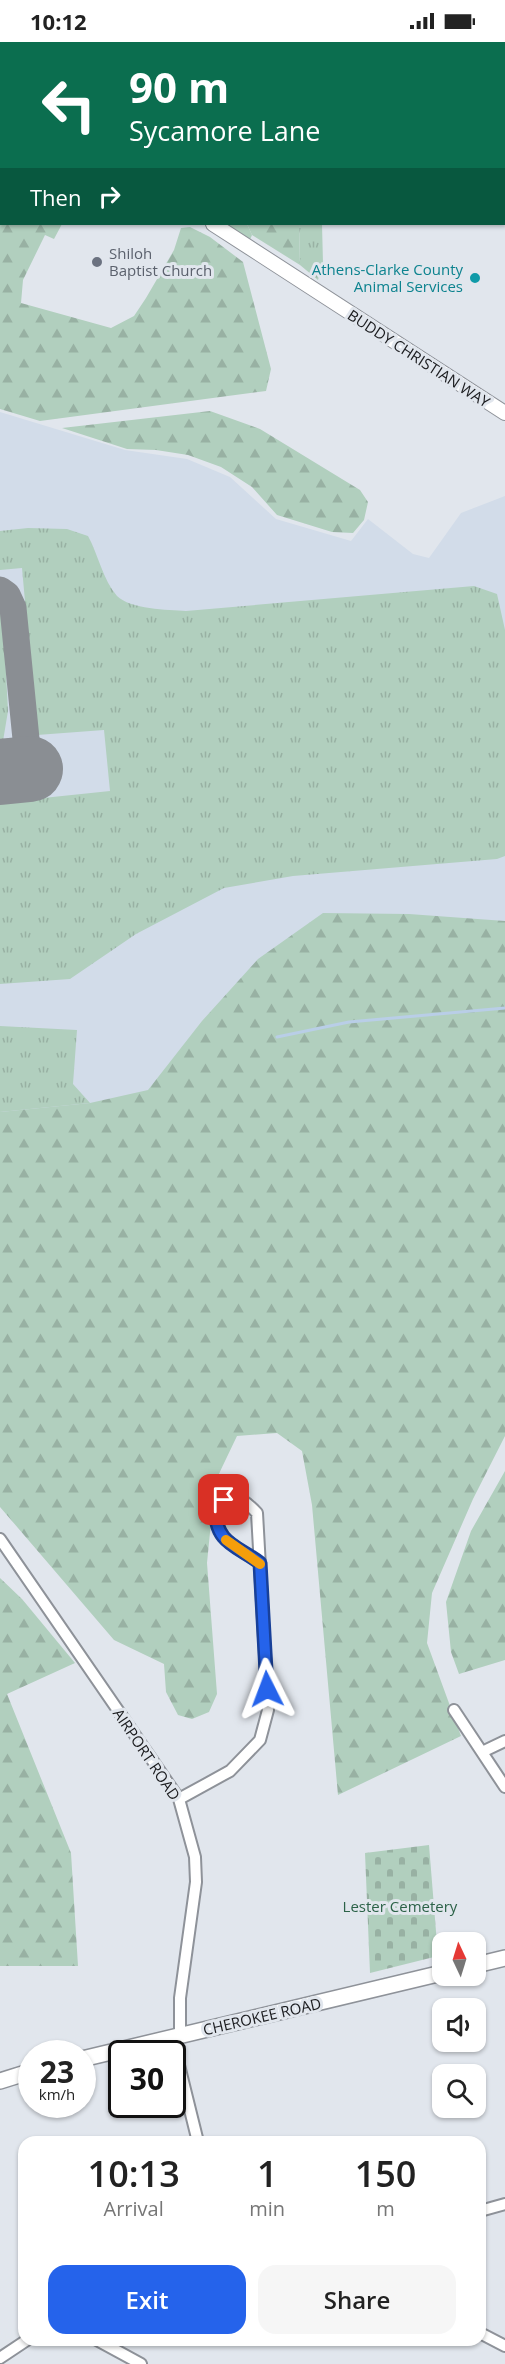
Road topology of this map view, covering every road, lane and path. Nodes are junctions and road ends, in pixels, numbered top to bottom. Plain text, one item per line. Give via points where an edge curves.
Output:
1 (215, 225) edge
2 (505, 413) edge
3 (0, 1539) edge
4 (260, 1563) junction
5 (454, 1710) dead end
6 (505, 1741) edge
7 (482, 1752) junction
8 (505, 1786) edge
9 (179, 1799) junction
10 (505, 1958) edge
11 (486, 1963) edge
12 (432, 1975) edge
13 (176, 2036) junction
14 (96, 2056) edge
15 (18, 2075) edge
16 (0, 2081) edge
17 (197, 2136) edge
18 (505, 2204) edge
19 (486, 2209) edge
20 (486, 2336) edge
21 (18, 2346) edge
22 (108, 2346) edge
23 (505, 2346) edge
24 (0, 2358) edge
25 (141, 2364) edge

1 - 2 street, BUDDY CHRISTIAN WAY
3 - 9 street, AIRPORT ROAD
4 - 4 street via 257,1513 236,1497 224,1500 215,1509 220,1534
4 - 9 street via 268,1710 260,1740 230,1771
5 - 7 street
6 - 7 street
7 - 8 street
9 - 13 street, AIRPORT ROAD via 195,1857 196,1882
10 - 11 main road
12 - 13 main road, CHEROKEE ROAD
13 - 14 main road, CHEROKEE ROAD
13 - 17 street, AIRPORT ROAD
15 - 16 main road
18 - 19 street
20 - 23 street
21 - 24 street
22 - 25 street

